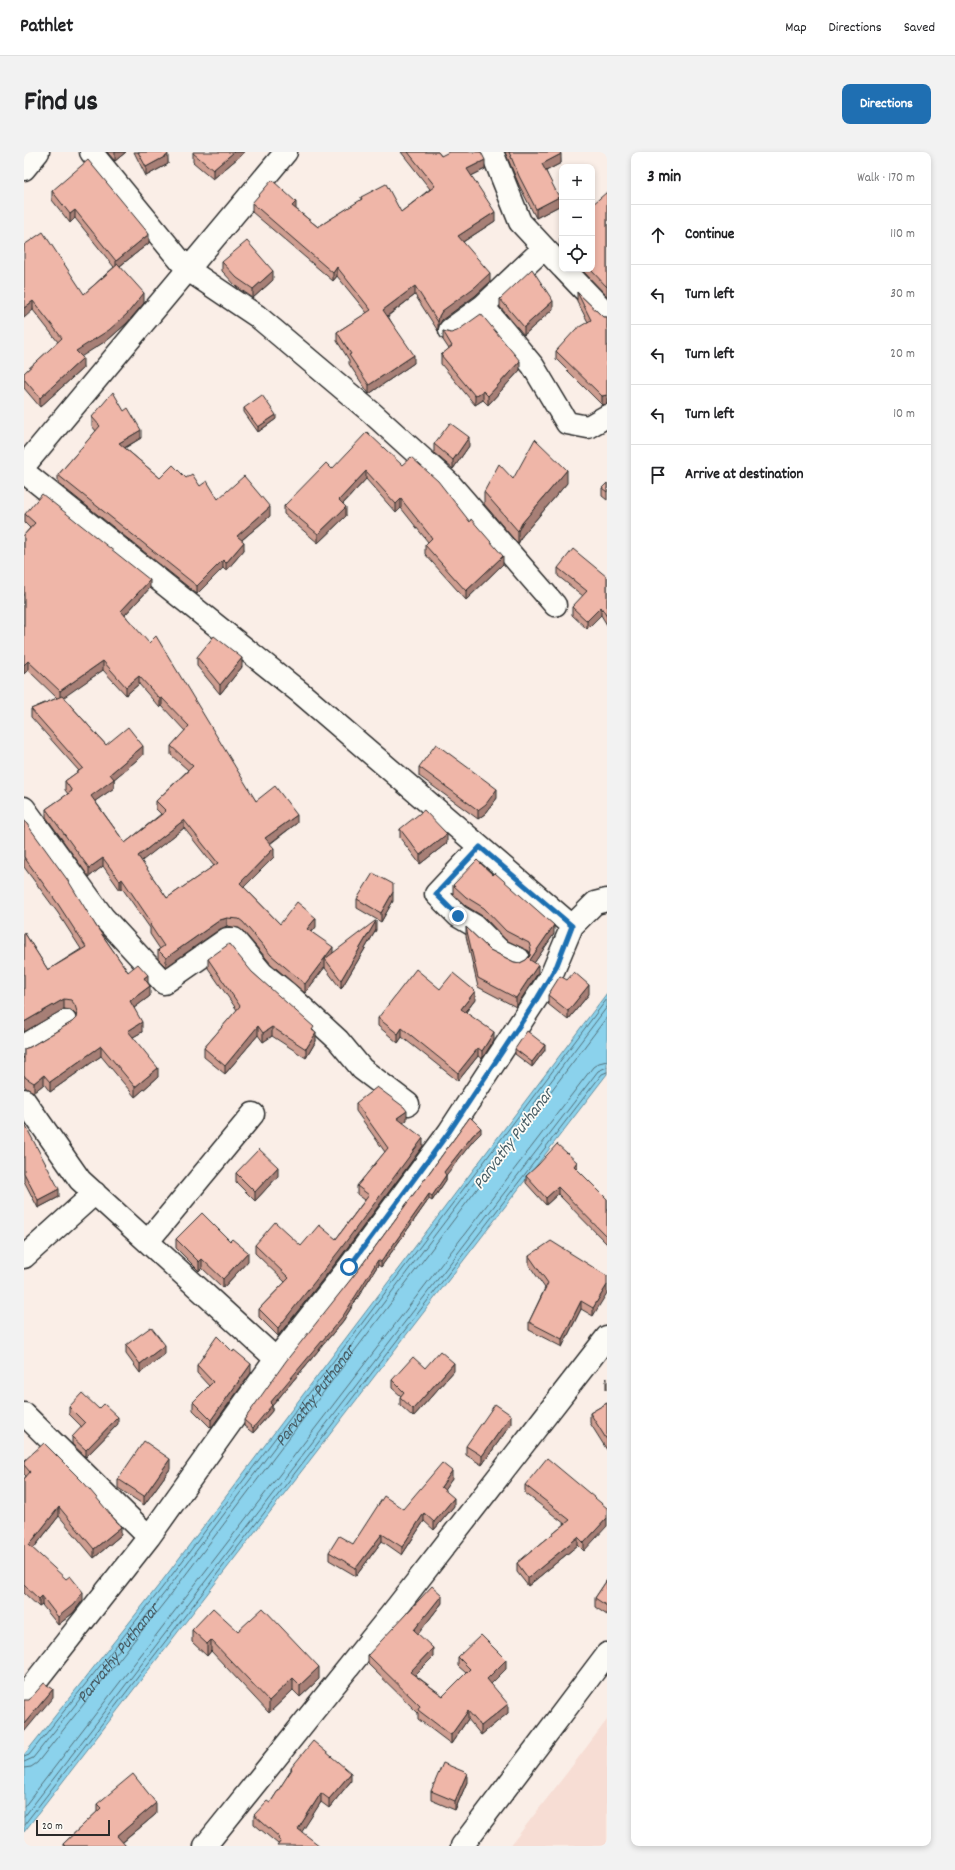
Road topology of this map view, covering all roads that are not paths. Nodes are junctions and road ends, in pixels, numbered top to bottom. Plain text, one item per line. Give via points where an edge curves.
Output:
1 (38, 152) edge
2 (92, 152) edge
3 (286, 152) edge
4 (492, 152) edge
5 (24, 169) edge
6 (544, 248) junction
7 (559, 264) edge
8 (187, 269) junction
9 (567, 272) edge
10 (483, 306) junction
11 (607, 314) edge
12 (450, 330) dead end
13 (607, 416) edge
14 (24, 466) edge
15 (24, 472) edge
16 (555, 605) dead end
17 (24, 808) edge
18 (480, 847) junction
19 (607, 900) edge
20 (572, 926) junction
21 (519, 959) dead end
22 (65, 1021) dead end
23 (24, 1046) edge
24 (24, 1100) edge
25 (408, 1104) dead end
26 (254, 1114) dead end
27 (94, 1193) junction
28 (148, 1241) junction
29 (24, 1257) edge
30 (607, 1338) edge
31 (276, 1359) junction
32 (24, 1414) edge
33 (149, 1537) junction
34 (607, 1654) edge
35 (24, 1696) edge
36 (205, 1846) edge
37 (462, 1846) edge

1 - 5 street
2 - 8 street
3 - 8 street
4 - 6 street via 520,222
6 - 7 street
6 - 10 street
8 - 14 street
8 - 16 street via 257,316 372,413 449,483
9 - 11 street
10 - 12 street
10 - 13 street via 533,366 567,423 588,427
15 - 18 street via 302,694
17 - 25 street via 103,917 164,983 227,939 234,939 262,973 338,1040 362,1069
18 - 20 street
18 - 21 street via 436,894 499,950
19 - 20 street via 595,903
20 - 31 street via 551,976 449,1132 349,1267
22 - 23 street
24 - 27 street via 80,1180
26 - 28 street
27 - 28 street
27 - 29 street
28 - 31 street
30 - 36 street via 397,1607
31 - 33 street
32 - 33 street
33 - 35 street
34 - 37 street

